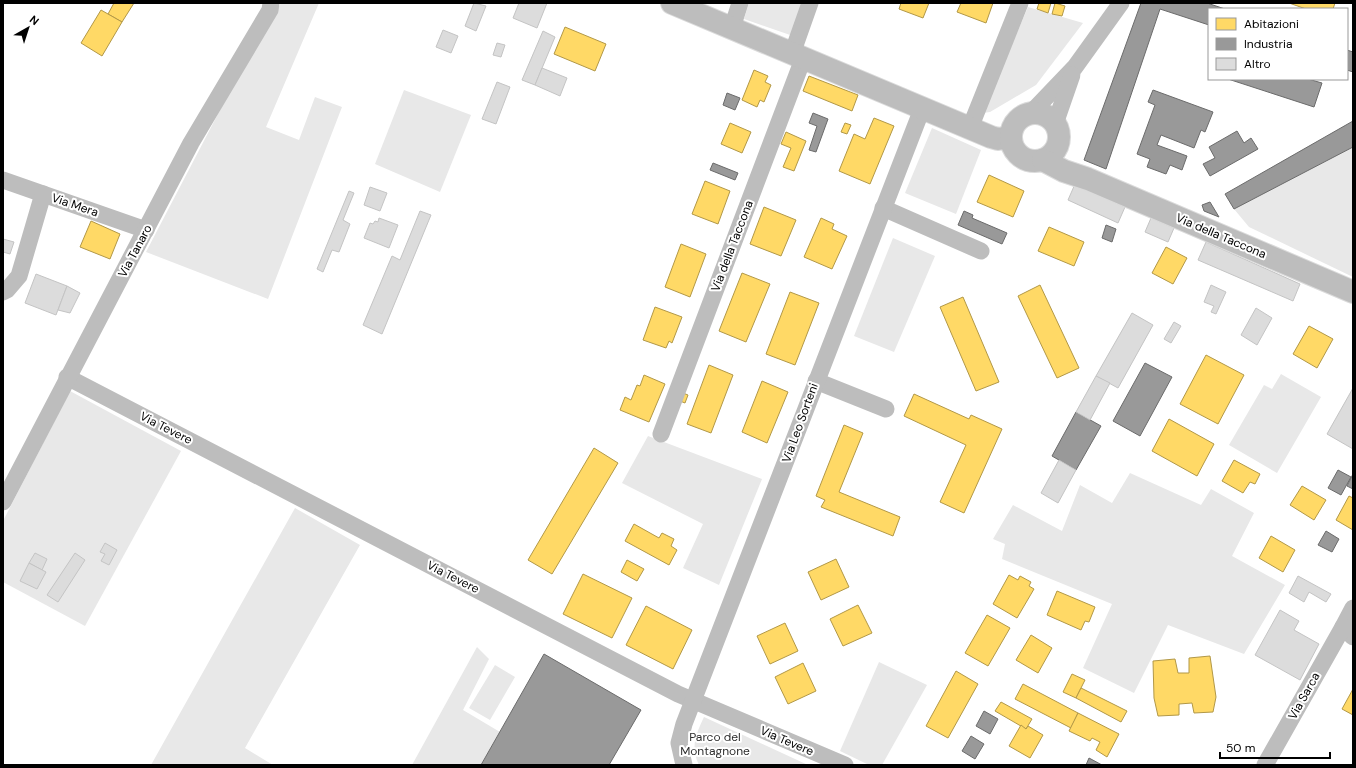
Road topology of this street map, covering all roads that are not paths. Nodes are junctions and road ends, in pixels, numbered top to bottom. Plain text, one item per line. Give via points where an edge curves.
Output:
1 (271, 3) edge
2 (672, 3) edge
3 (740, 3) edge
4 (810, 3) edge
5 (1020, 3) edge
6 (1122, 3) edge
7 (732, 28) junction
8 (798, 56) junction
9 (1075, 67) junction
10 (922, 109) junction
11 (1031, 113) junction
12 (1055, 124) junction
13 (970, 128) junction
14 (1010, 137) junction
15 (1050, 153) junction
16 (3, 180) edge
17 (43, 194) junction
18 (883, 208) junction
19 (146, 230) junction
20 (981, 251) dead end
21 (3, 292) edge
22 (1353, 292) edge
23 (67, 377) junction
24 (816, 381) junction
25 (886, 409) dead end
26 (661, 434) dead end
27 (3, 502) edge
28 (1353, 608) edge
29 (1348, 632) edge
30 (693, 701) junction
31 (684, 765) edge
32 (845, 765) edge
33 (1265, 765) edge

1 - 19 street, Via Tanaro via 270,10 191,143
2 - 7 main road
3 - 7 street
4 - 8 street, Via della Taccona
5 - 13 street
6 - 9 street
7 - 8 main road
8 - 10 main road
8 - 26 street, Via della Taccona
9 - 11 street
9 - 12 street
10 - 13 main road
10 - 18 street, Via Leo Sorteni
11 - 12 main road via 1045,115
11 - 14 main road via 1014,124
12 - 15 main road via 1059,131
13 - 14 main road via 998,139
14 - 15 main road, Via della Taccona via 1015,152 1021,157 1036,162
15 - 22 main road, Via della Taccona via 1064,171
16 - 17 street, Via Mera
17 - 19 street, Via Mera
17 - 21 street via 19,276 8,290
18 - 20 street
18 - 24 street, Via Leo Sorteni
19 - 23 street, Via Tanaro
23 - 27 street, Via Tanaro
23 - 30 street, Via Tevere
24 - 25 street
24 - 30 street, Via Leo Sorteni
28 - 29 street, Via Sarca
29 - 33 street, Via Sarca
30 - 31 street, Via Leo Sorteni via 680,738
30 - 32 street, Via Tevere

